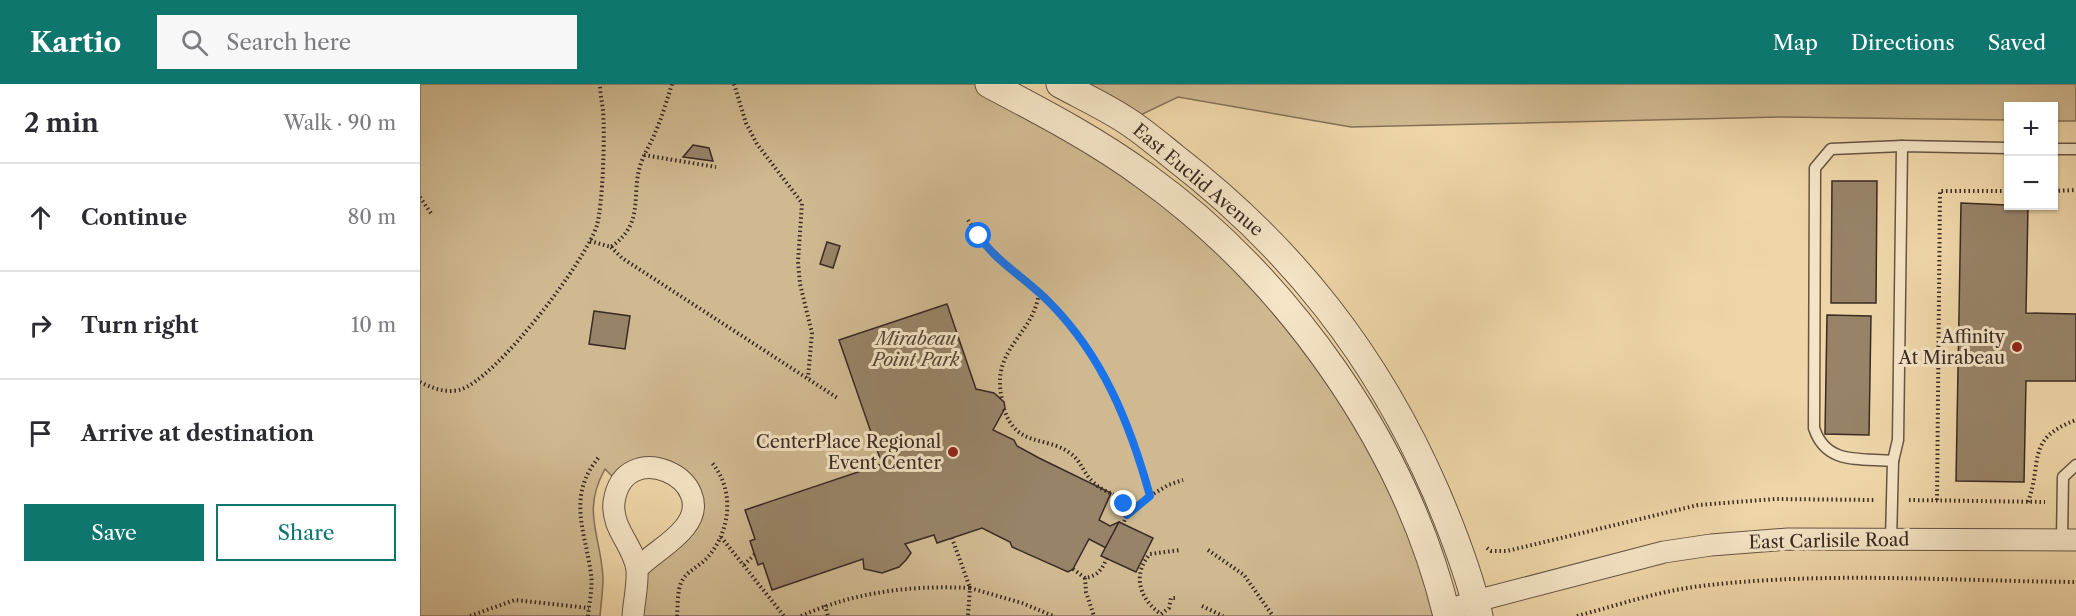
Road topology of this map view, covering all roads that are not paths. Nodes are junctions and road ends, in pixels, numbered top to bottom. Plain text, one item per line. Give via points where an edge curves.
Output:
1 (989, 84) edge
2 (1060, 84) edge
3 (1902, 146) junction
4 (2004, 148) edge
5 (2058, 149) edge
6 (2076, 149) edge
7 (1893, 461) junction
8 (2076, 465) edge
9 (1891, 540) junction
10 (2069, 540) edge
11 (637, 569) junction
12 (1477, 609) edge
13 (1446, 614) edge
14 (633, 616) edge

1 - 13 street, East Euclid Avenue via 1078,131 1146,176 1197,217 1284,305 1350,394 1373,435 1401,489
2 - 12 street, East Euclid Avenue via 1128,121 1189,169 1247,217 1323,301 1358,347 1412,437 1452,530
3 - 4 lane
3 - 7 lane via 1898,440
3 - 7 lane via 1831,149 1815,168 1814,428 1820,444 1833,454
5 - 6 lane
7 - 9 lane
8 - 10 lane via 2063,477
9 - 10 street, East Carlisile Road
9 - 12 street, East Carlisile Road via 1788,538 1664,552
11 - 11 street via 686,526 692,514 688,487 660,468 637,470 620,483 616,492 614,515
11 - 14 street
12 - 13 street, East Carlisile Road

